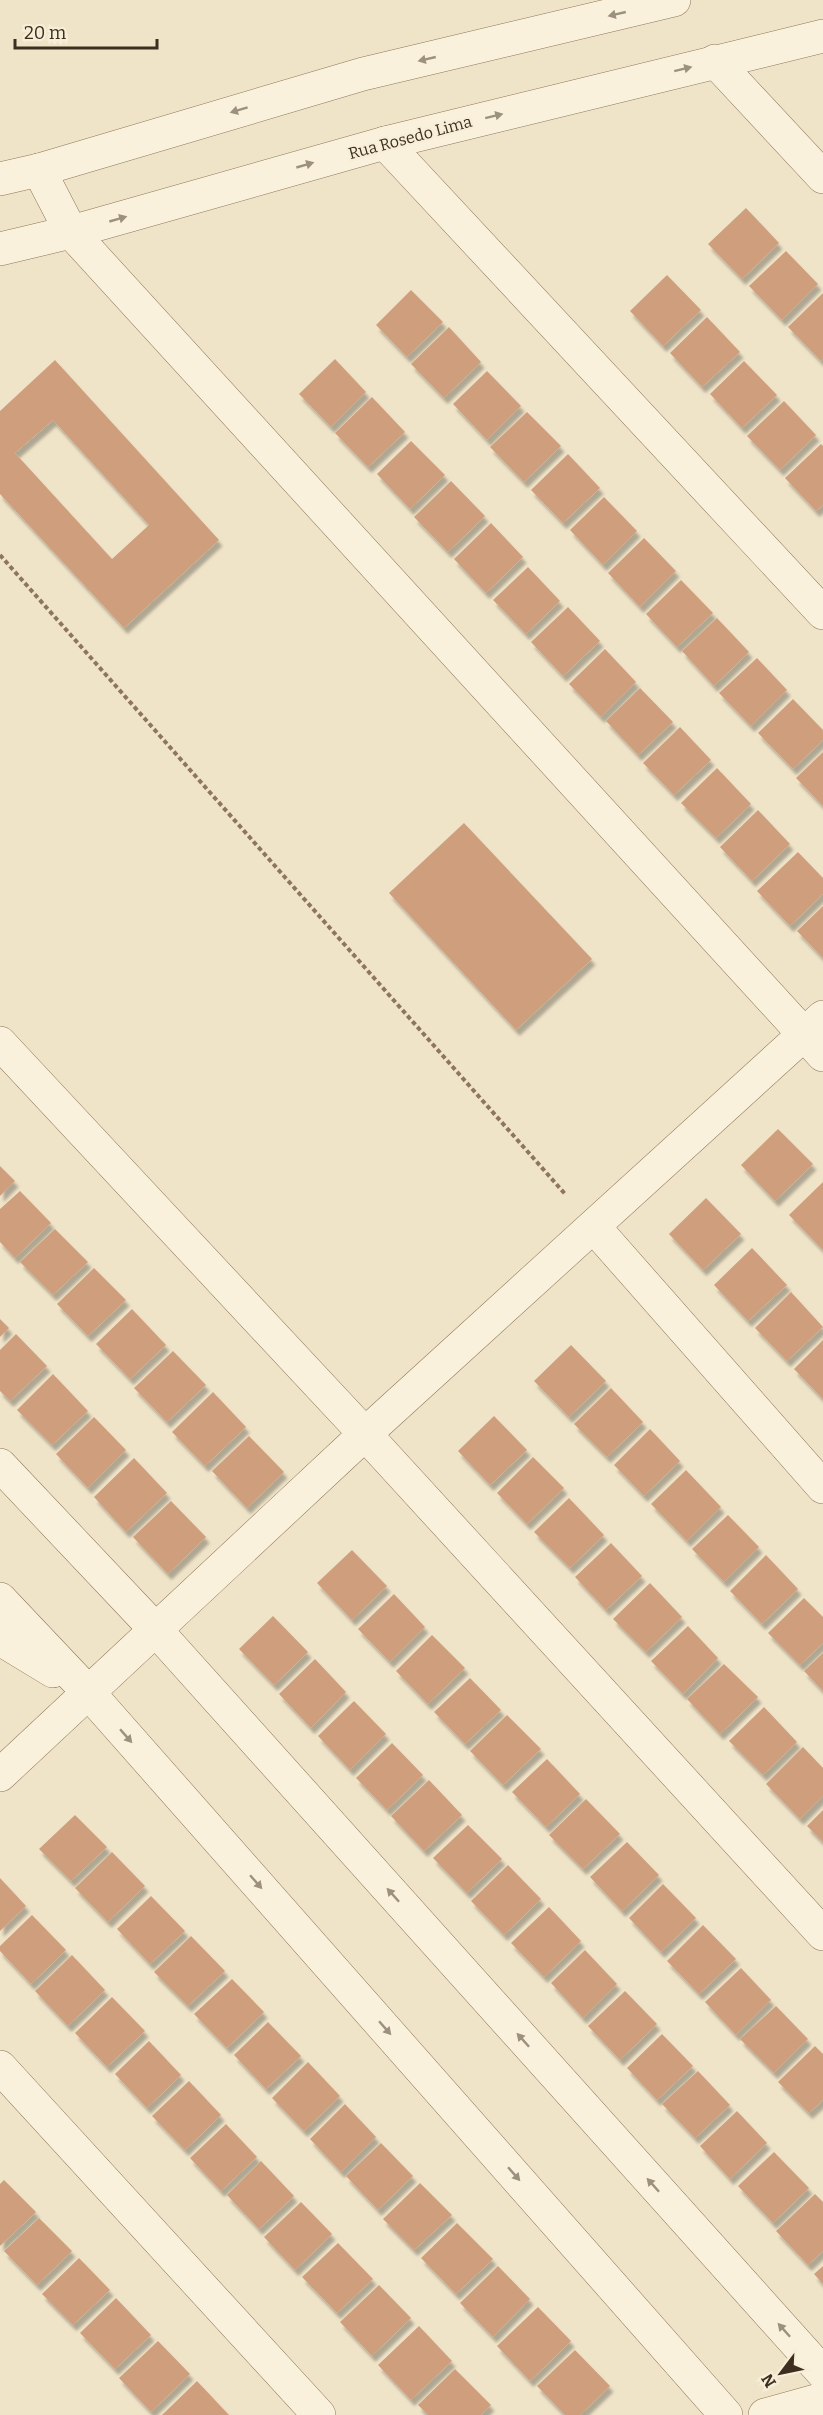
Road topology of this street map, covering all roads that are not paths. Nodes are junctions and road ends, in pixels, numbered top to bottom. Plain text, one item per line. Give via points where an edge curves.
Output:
1 (674, 0) edge
2 (823, 36) edge
3 (715, 61) junction
4 (385, 143) junction
5 (39, 170) junction
6 (823, 177) edge
7 (0, 179) edge
8 (71, 232) junction
9 (0, 249) edge
10 (823, 614) edge
11 (817, 1036) edge
12 (0, 1042) edge
13 (594, 1227) junction
14 (365, 1434) junction
15 (0, 1465) edge
16 (823, 1487) edge
17 (0, 1599) edge
18 (155, 1629) junction
19 (0, 1639) edge
20 (88, 1692) junction
21 (0, 1775) edge
22 (823, 1934) edge
23 (0, 2067) edge
24 (823, 2373) edge
25 (823, 2399) edge
26 (319, 2415) edge
27 (726, 2415) edge
28 (765, 2415) edge

1 -> 5 street via 363,74
2 - 3 street, Rua Rosedo Lima
4 -> 3 street, Rua Rosedo Lima
3 - 6 street
8 -> 4 street, Rua Rosedo Lima
4 - 10 street
5 - 7 street
5 - 8 street
8 - 9 street, Rua Rosedo Lima
8 - 11 street
11 - 13 street
12 - 14 street
13 - 14 street
13 - 16 street
14 - 18 street
14 - 22 street
15 - 18 street
17 - 20 street
18 - 20 street
24 -> 18 street
19 - 20 street
20 - 21 street
20 -> 27 street
23 - 26 street
25 - 28 street

